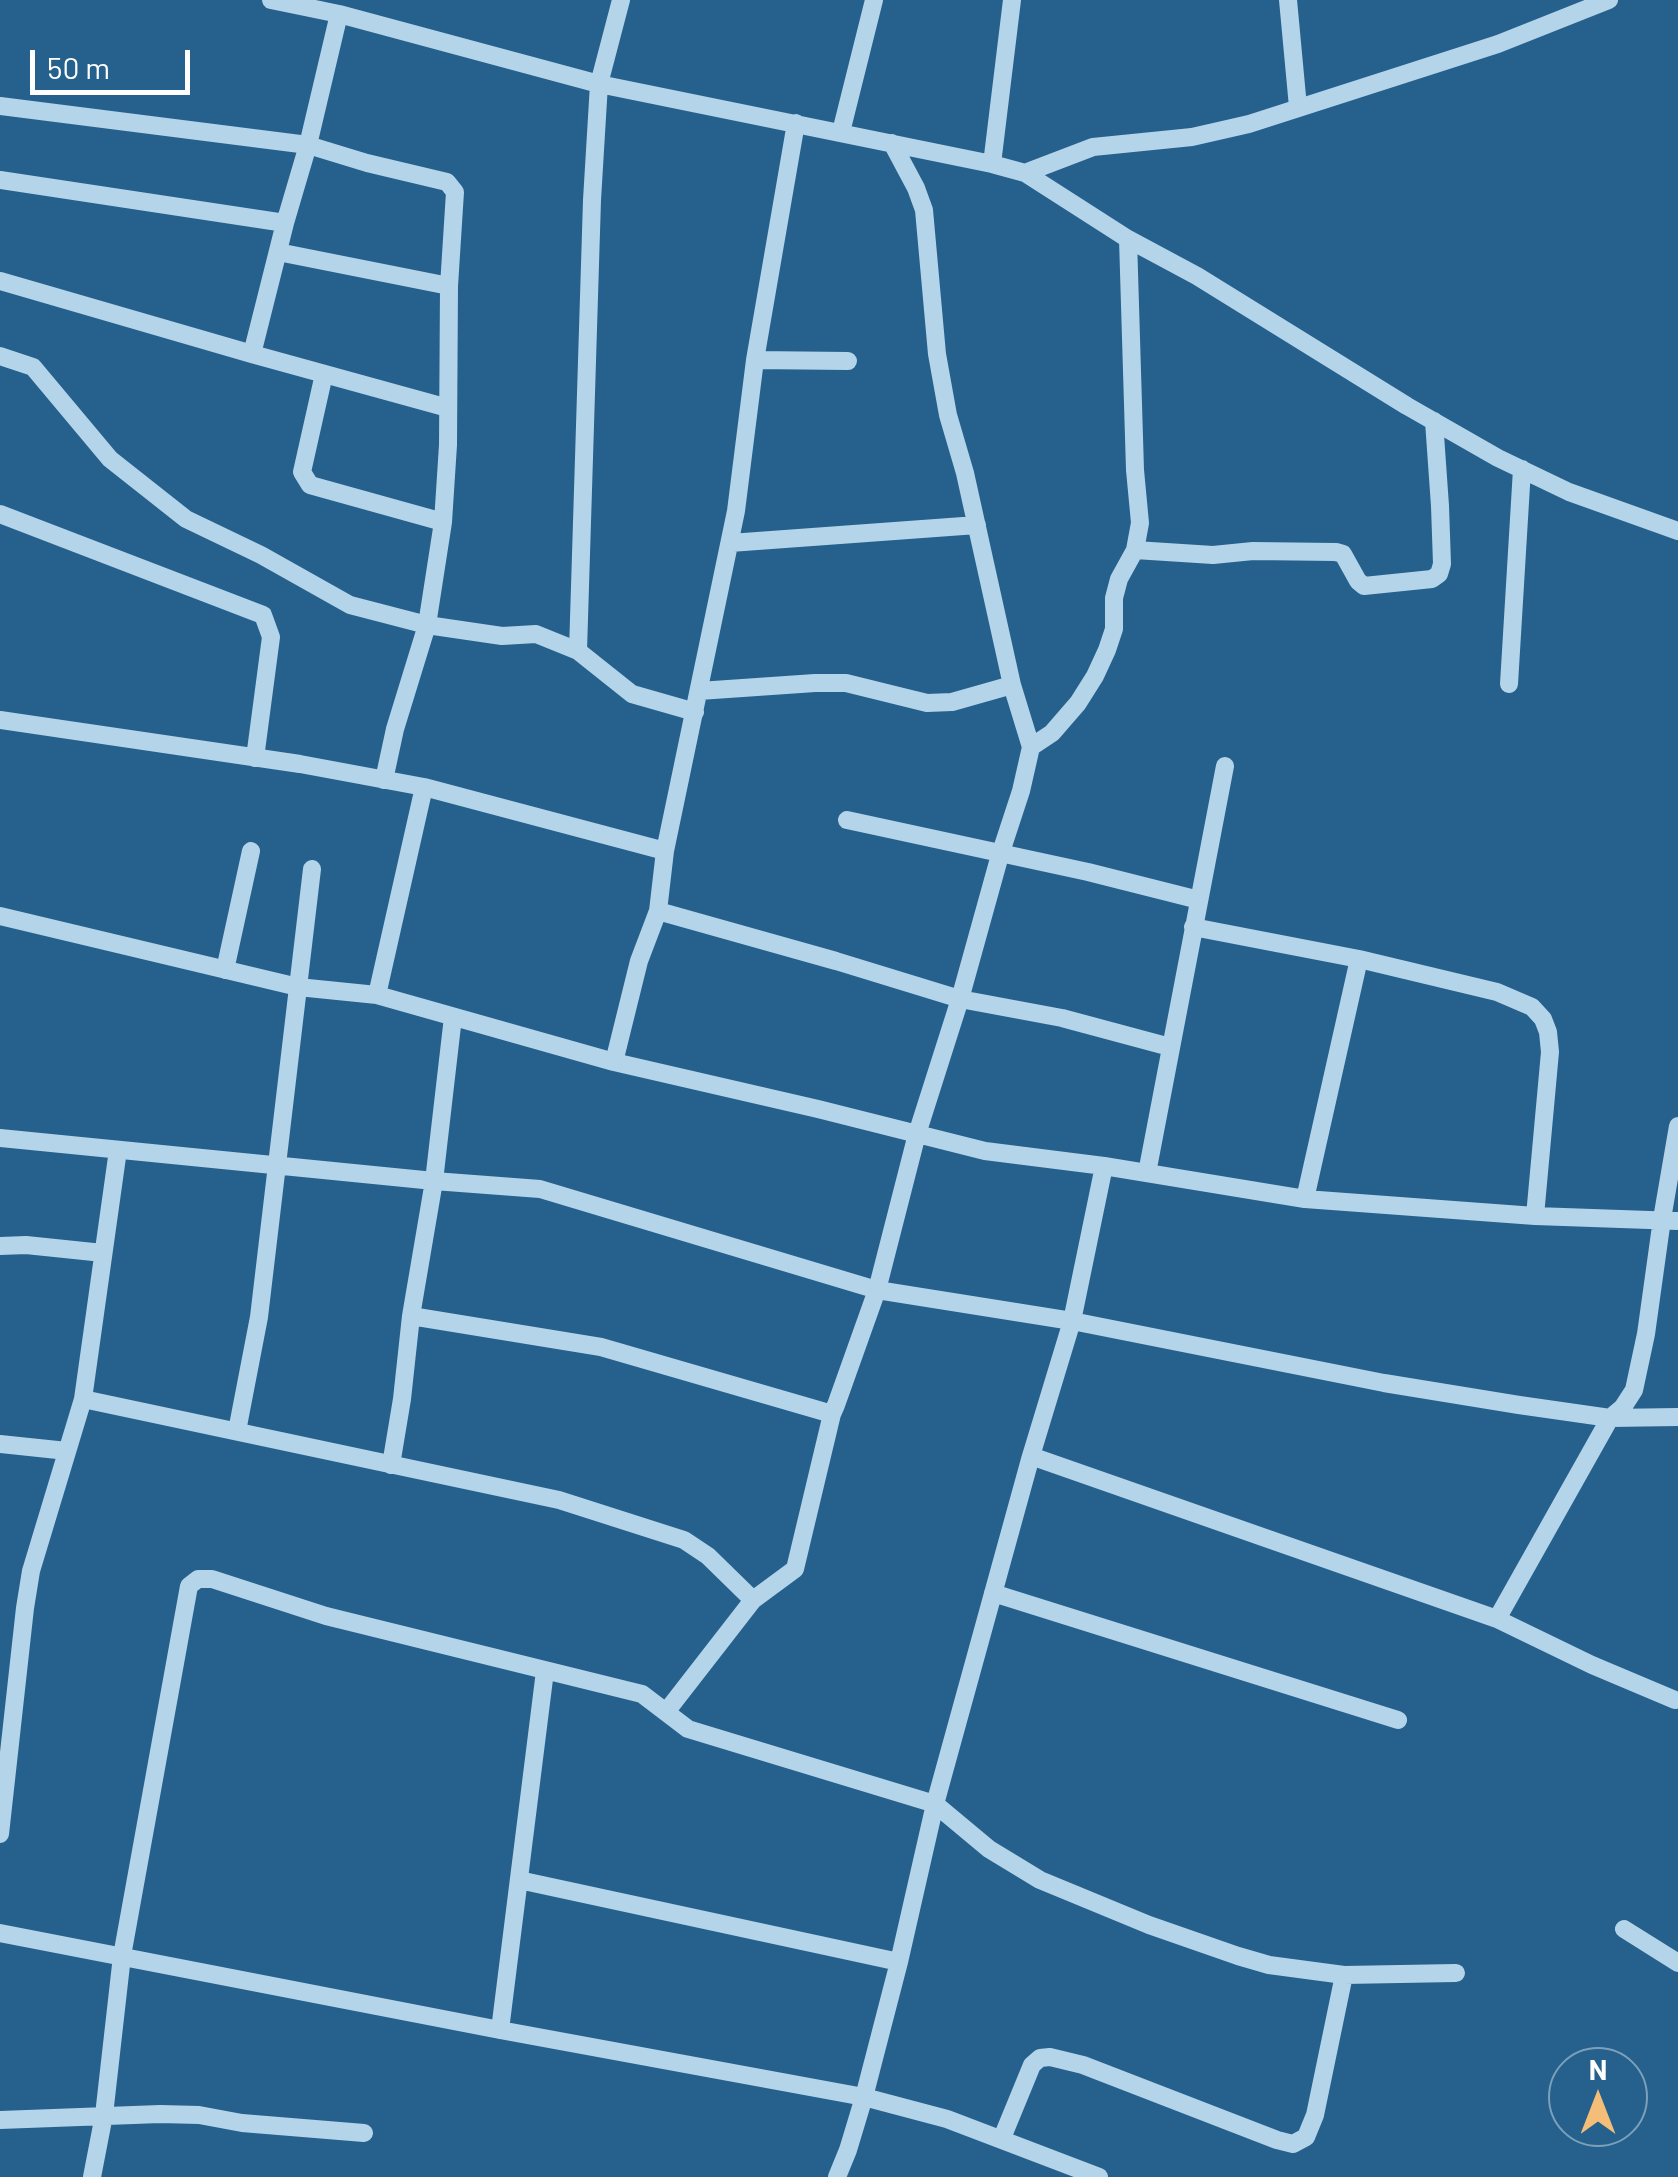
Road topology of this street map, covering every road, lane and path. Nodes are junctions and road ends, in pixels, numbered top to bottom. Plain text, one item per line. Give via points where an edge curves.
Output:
1 (271, 0) edge
2 (621, 0) edge
3 (874, 0) edge
4 (1012, 0) edge
5 (1288, 0) edge
6 (1609, 0) edge
7 (302, 2) edge
8 (339, 14) junction
9 (599, 84) junction
10 (0, 106) edge
11 (1298, 106) junction
12 (796, 123) junction
13 (841, 132) junction
14 (892, 143) junction
15 (308, 144) junction
16 (992, 164) junction
17 (1025, 174) junction
18 (0, 180) edge
19 (285, 224) junction
20 (1128, 239) junction
21 (278, 252) junction
22 (0, 281) edge
23 (449, 286) junction
24 (252, 354) junction
25 (0, 356) edge
26 (755, 360) junction
27 (848, 361) dead end
28 (324, 374) junction
29 (448, 408) junction
30 (1434, 421) junction
31 (1522, 469) junction
32 (0, 514) edge
33 (444, 522) junction
34 (977, 526) junction
35 (1678, 531) edge
36 (730, 543) junction
37 (1135, 550) junction
38 (427, 625) junction
39 (578, 652) junction
40 (1012, 684) junction
41 (1509, 684) dead end
42 (699, 690) junction
43 (696, 712) junction
44 (0, 720) edge
45 (1031, 747) junction
46 (255, 758) junction
47 (1224, 766) dead end
48 (384, 780) junction
49 (424, 787) junction
50 (848, 820) dead end
51 (251, 851) dead end
52 (665, 851) junction
53 (1000, 854) junction
54 (312, 869) dead end
55 (1198, 900) junction
56 (658, 911) junction
57 (0, 916) edge
58 (1193, 927) junction
59 (1358, 959) junction
60 (225, 970) junction
61 (298, 987) junction
62 (377, 995) junction
63 (960, 999) junction
64 (453, 1016) junction
65 (1170, 1047) junction
66 (614, 1062) junction
67 (1678, 1126) edge
68 (917, 1134) junction
69 (0, 1138) edge
70 (118, 1150) junction
71 (278, 1164) junction
72 (1104, 1166) junction
73 (1148, 1174) junction
74 (434, 1181) junction
75 (1306, 1199) junction
76 (1535, 1216) junction
77 (1670, 1220) edge
78 (0, 1246) edge
79 (103, 1253) junction
80 (877, 1290) junction
81 (411, 1316) junction
82 (1072, 1321) junction
83 (83, 1399) junction
84 (832, 1414) junction
85 (1678, 1417) edge
86 (1610, 1418) junction
87 (237, 1432) junction
88 (0, 1444) edge
89 (67, 1451) junction
90 (1031, 1456) junction
91 (391, 1465) junction
92 (993, 1593) junction
93 (753, 1600) junction
94 (1497, 1619) junction
95 (544, 1671) junction
96 (1675, 1700) dead end
97 (666, 1712) junction
98 (1398, 1720) dead end
99 (935, 1804) junction
100 (0, 1834) edge
101 (519, 1880) junction
102 (1624, 1929) dead end
103 (0, 1933) edge
104 (122, 1956) junction
105 (898, 1962) junction
106 (1678, 1963) edge
107 (1456, 1973) dead end
108 (1344, 1975) junction
109 (500, 2030) junction
110 (864, 2097) junction
111 (104, 2115) junction
112 (0, 2120) edge
113 (364, 2133) dead end
114 (1002, 2138) junction
115 (92, 2177) edge
116 (837, 2177) edge
117 (1099, 2177) edge

1 - 7 street
2 - 9 street
3 - 13 street
4 - 16 street
5 - 11 street
6 - 11 street via 1498,44
7 - 8 street
8 - 9 street
8 - 15 street
9 - 12 street
9 - 39 street
10 - 15 street
11 - 17 street via 1216,132 1093,147
12 - 13 street
12 - 26 street
13 - 14 street
14 - 16 street
14 - 34 street via 924,210 948,414
15 - 19 street
15 - 23 street via 447,182 454,192
16 - 17 street
17 - 20 street
18 - 19 street
19 - 21 street
20 - 30 street
20 - 37 street via 1140,523
21 - 23 street
21 - 24 street
22 - 24 street
23 - 29 street
24 - 28 street
25 - 38 street via 33,367 110,459 186,519 350,605
26 - 27 street
26 - 36 street
28 - 29 street
28 - 33 street via 302,472 310,485
29 - 33 street
30 - 31 street
30 - 37 street via 1442,564 1432,579 1364,586 1336,552 1212,556
31 - 35 street
31 - 41 street
32 - 46 street via 263,615 271,637
33 - 38 street
34 - 36 street
34 - 40 street
36 - 42 street
37 - 45 street via 1119,579 1114,628 1094,676 1052,733
38 - 39 street via 536,634
38 - 48 street
39 - 43 street via 632,694
40 - 42 street via 926,703 846,683
40 - 45 street
42 - 43 street
43 - 52 street
44 - 46 street
45 - 53 street
46 - 48 street
47 - 55 street
48 - 49 street
49 - 52 street
49 - 62 street
50 - 53 street
51 - 60 street
52 - 56 street
53 - 55 street
53 - 63 street
54 - 61 street
55 - 58 street
56 - 63 street
56 - 66 street
57 - 60 street
58 - 59 street
58 - 65 street
59 - 75 street
59 - 76 street via 1496,992 1543,1018 1550,1052
60 - 61 street
61 - 62 street
61 - 71 street
62 - 64 street
63 - 65 street
63 - 68 street
64 - 66 street
64 - 74 street
65 - 73 street
66 - 68 street
67 - 77 street
68 - 72 street
68 - 80 street
69 - 70 street
70 - 71 street
70 - 79 street
71 - 74 street
71 - 87 street
72 - 73 street
72 - 82 street
73 - 75 street
74 - 80 street via 540,1189
74 - 81 street
75 - 76 street
76 - 77 street
77 - 86 street via 1634,1390
78 - 79 street
79 - 83 street
80 - 82 street
80 - 84 street
81 - 84 street via 600,1347
81 - 91 street
82 - 86 street via 1384,1383
82 - 90 street
83 - 87 street
83 - 89 street
84 - 93 street via 795,1569
85 - 86 street
86 - 94 street
87 - 91 street
88 - 89 street
89 - 100 street via 31,1571
90 - 92 street
90 - 94 street
91 - 93 street via 558,1500 684,1540
92 - 98 street
92 - 99 street
93 - 97 street
94 - 96 street
95 - 97 street via 642,1694
95 - 101 street
95 - 104 street via 198,1579 189,1586
97 - 99 street via 688,1729
99 - 105 street
99 - 108 street via 1012,1865 1086,1900 1238,1956
101 - 105 street
101 - 109 street
102 - 106 street
103 - 104 street
104 - 109 street
104 - 111 street
105 - 110 street
107 - 108 street
108 - 114 street via 1315,2116 1306,2137 1293,2144 1050,2057 1032,2065
109 - 110 street
110 - 114 street
110 - 116 street
111 - 112 street
111 - 113 street via 199,2116
111 - 115 street
114 - 117 street

